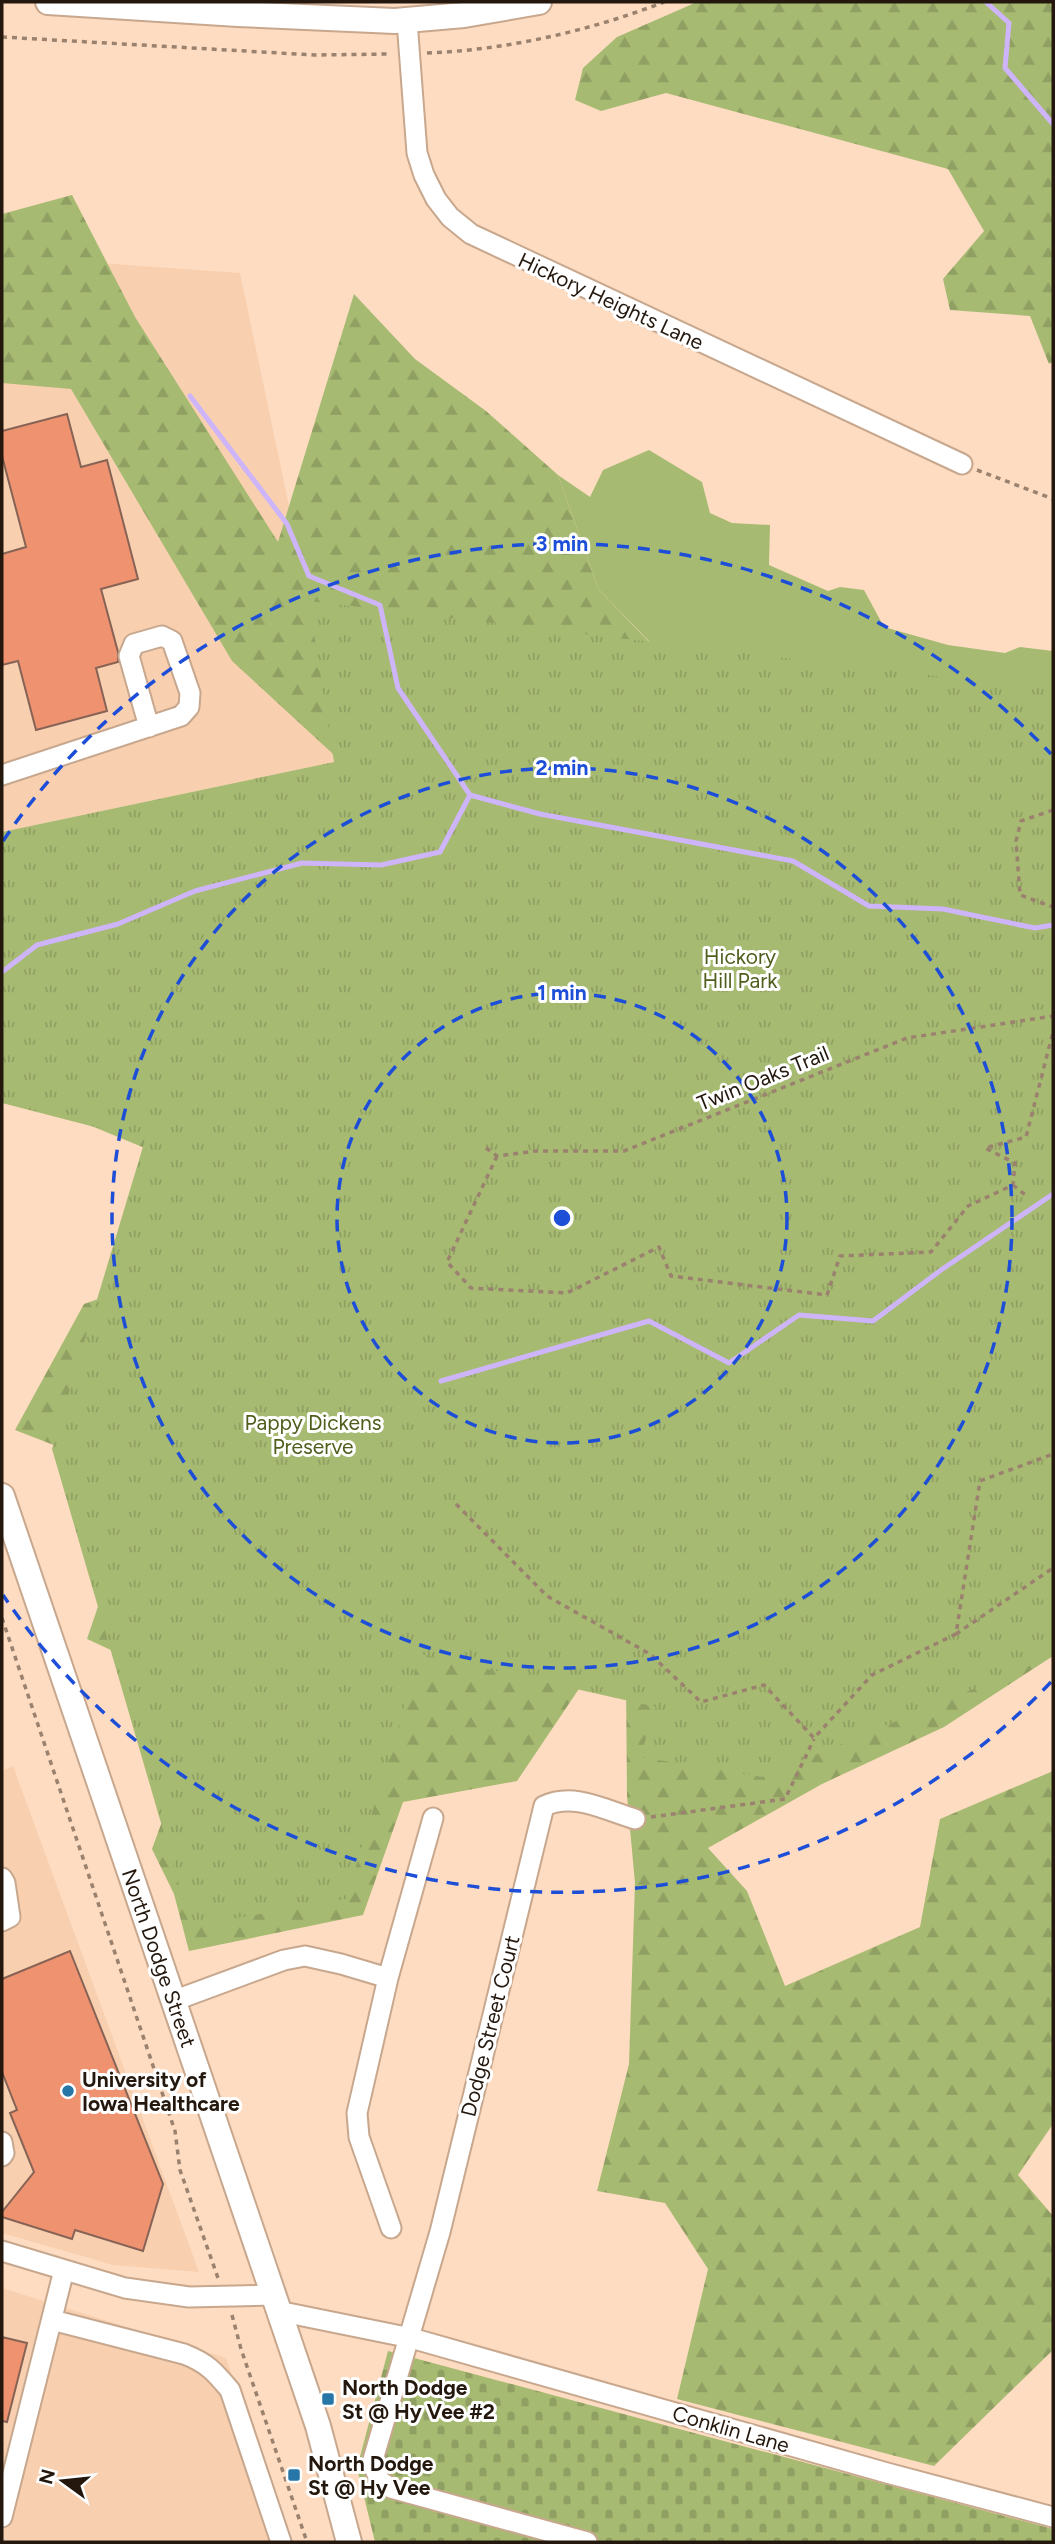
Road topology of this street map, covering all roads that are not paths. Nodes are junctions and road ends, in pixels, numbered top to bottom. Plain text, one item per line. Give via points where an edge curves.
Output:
1 (48, 2) edge
2 (539, 2) edge
3 (407, 21) junction
4 (962, 464) road end
5 (149, 727) junction
6 (2, 775) edge
7 (2, 1496) edge
8 (433, 1818) dead end
9 (635, 1819) road end
10 (2, 1878) edge
11 (2, 1921) edge
12 (388, 1978) junction
13 (173, 2001) junction
14 (2, 2142) edge
15 (2, 2156) edge
16 (391, 2228) dead end
17 (2, 2251) edge
18 (64, 2270) junction
19 (276, 2303) junction
20 (51, 2320) junction
21 (411, 2338) junction
22 (2, 2517) edge
23 (1053, 2517) edge
24 (281, 2542) edge
25 (349, 2542) edge
26 (587, 2542) edge

1 - 3 main road
2 - 3 main road
3 - 4 street, Hickory Heights Lane via 417,153 424,176 443,208 471,234
5 - 5 street via 181,716 189,707 190,693 172,641 162,636 134,644 129,656
5 - 6 street
7 - 13 main road, North Dodge Street
8 - 12 street
9 - 21 street, Dodge Street Court via 572,1799 544,1806
10 - 11 street via 10,1917
12 - 13 street via 305,1956
12 - 16 street via 357,2113 359,2137
13 - 19 main road, North Dodge Street
14 - 15 street
17 - 18 street, Conklin Lane
18 - 19 street, Conklin Lane via 125,2288
18 - 20 street
19 - 21 street, Conklin Lane
19 - 25 main road, North Dodge Street via 318,2426
20 - 22 street
20 - 24 street via 184,2354 215,2372 230,2390
21 - 23 street, Conklin Lane
21 - 26 street via 374,2450 372,2463 380,2481 391,2488

